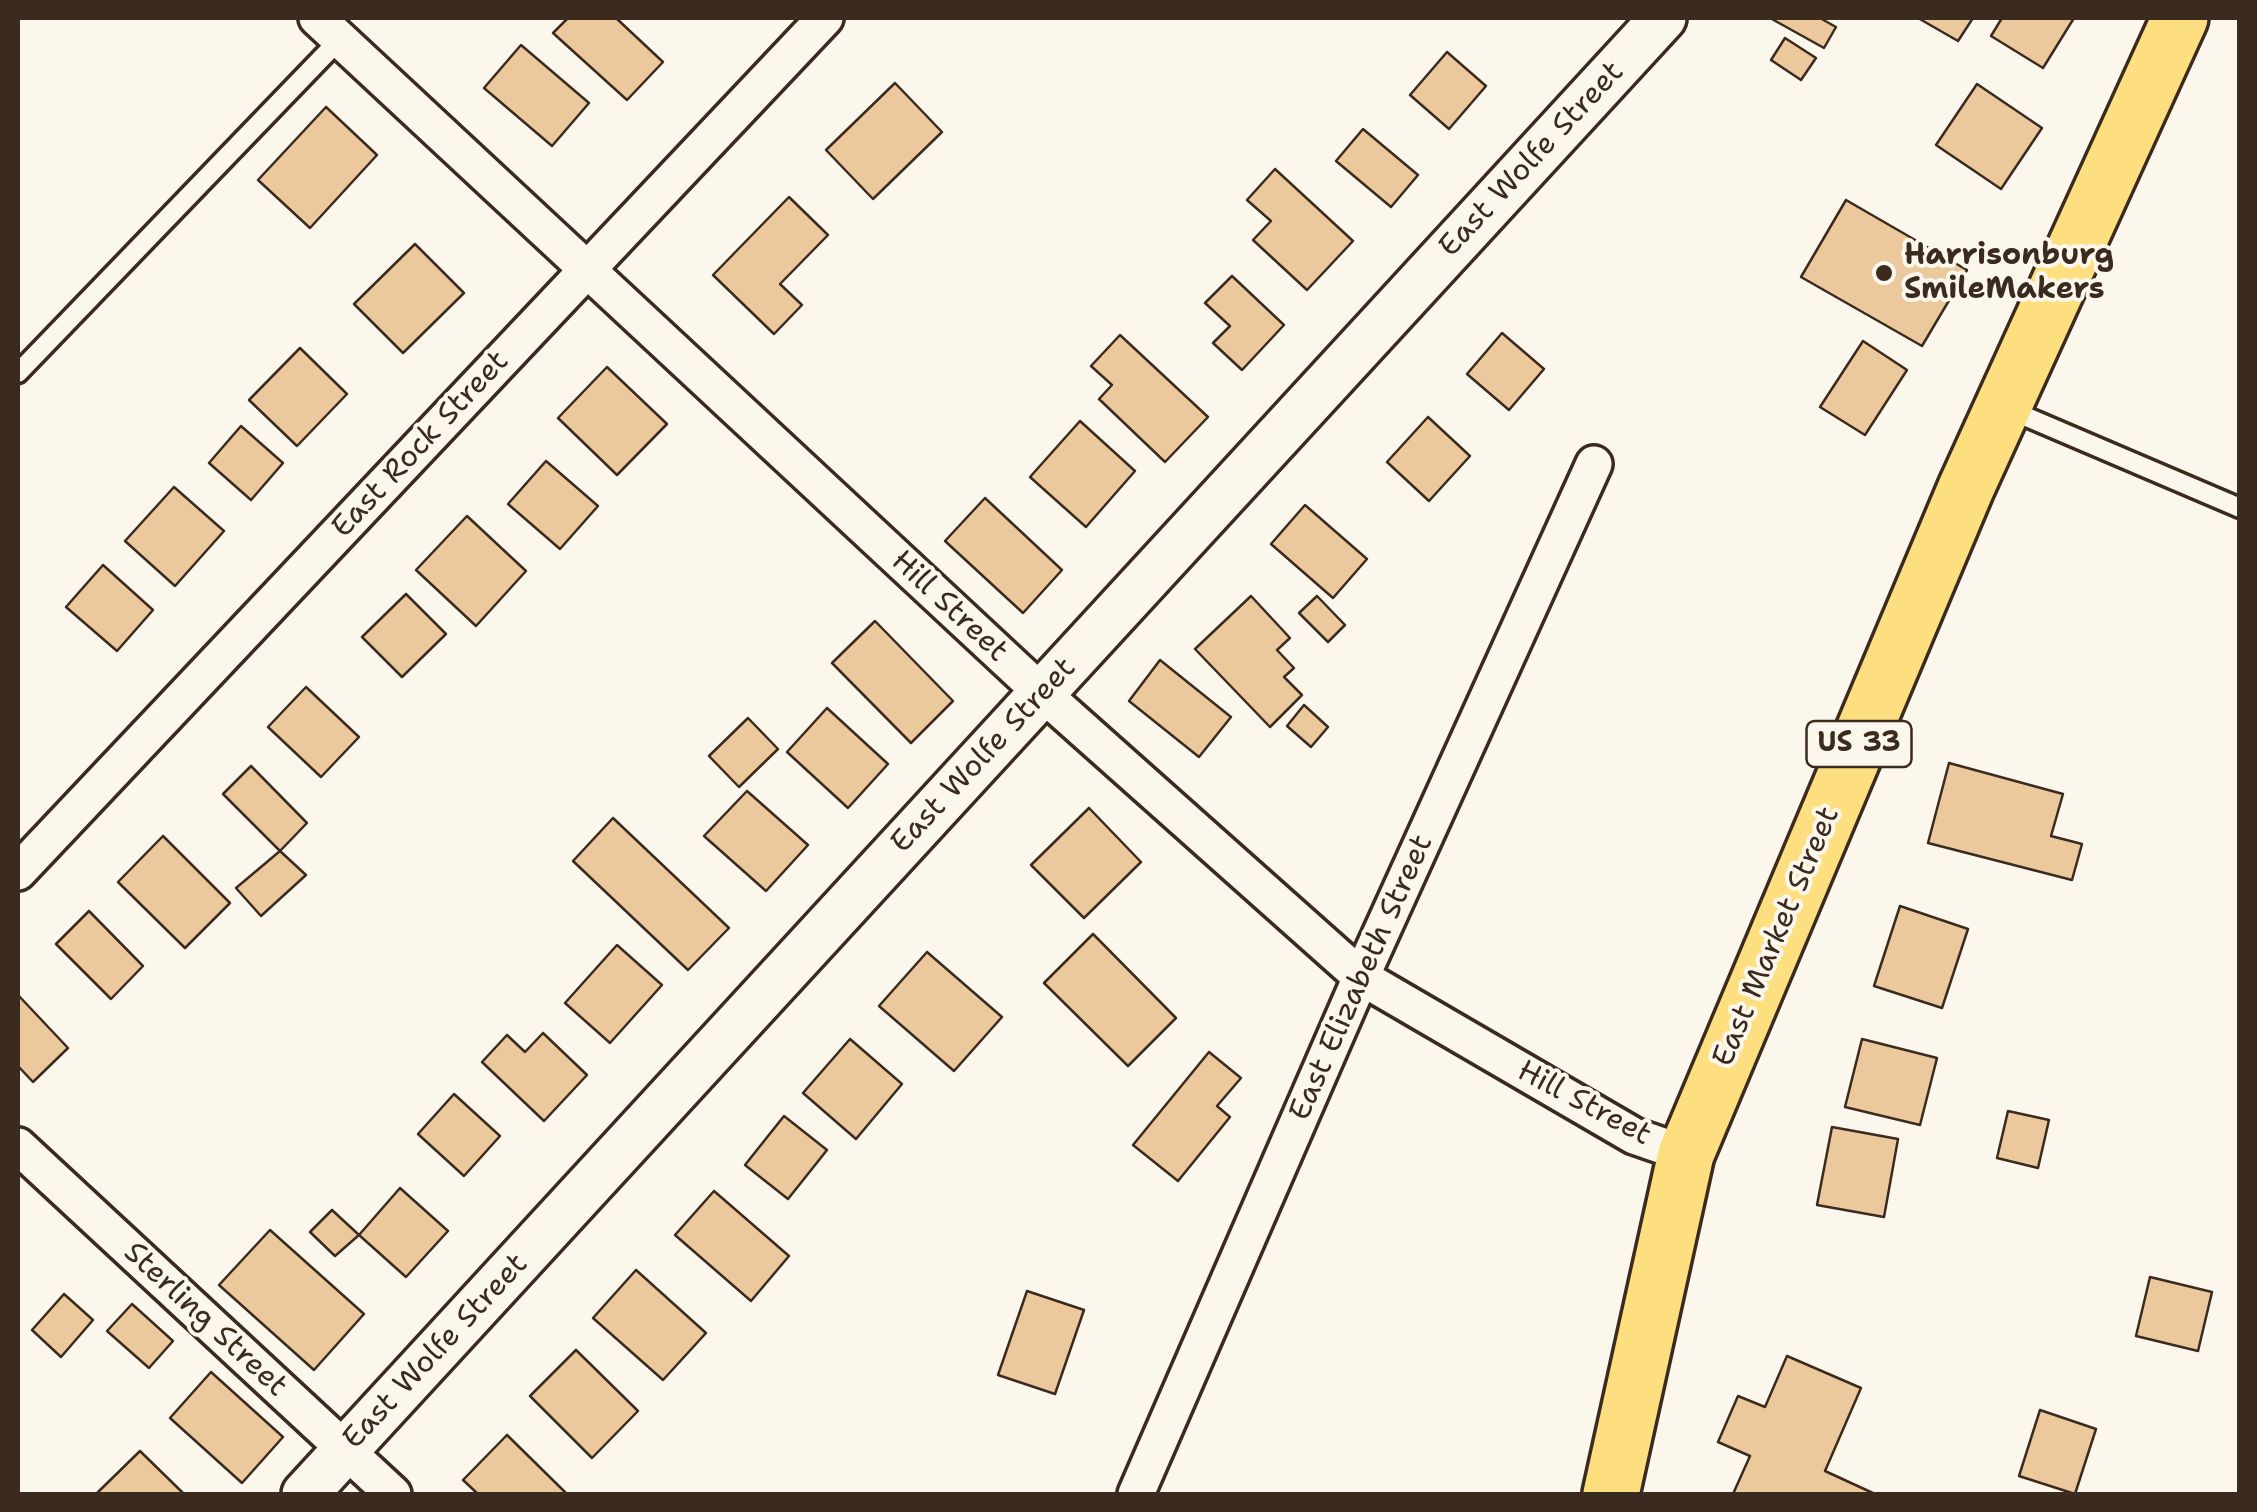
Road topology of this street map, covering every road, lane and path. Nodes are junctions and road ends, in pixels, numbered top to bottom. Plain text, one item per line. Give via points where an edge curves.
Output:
1 (825, 18) edge
2 (1662, 18) edge
3 (2180, 18) edge
4 (328, 28) edge
5 (586, 270) junction
6 (18, 373) edge
7 (2003, 406) junction
8 (1594, 464) dead end
9 (2240, 508) edge
10 (1042, 693) junction
11 (18, 872) edge
12 (1360, 977) junction
13 (18, 1146) edge
14 (1686, 1154) junction
15 (346, 1451) junction
16 (306, 1494) edge
17 (393, 1494) edge
18 (1136, 1494) edge
19 (1612, 1494) edge

1 - 5 street, East Rock Street
2 - 10 street, East Wolfe Street
3 - 7 main road, East Market Street / US 33
4 - 5 street, Hill Street
4 - 6 lane
5 - 10 street, Hill Street
5 - 11 street, East Rock Street
7 - 9 lane
7 - 14 main road, East Market Street / US 33
8 - 12 street, East Elizabeth Street
10 - 12 street, Hill Street
10 - 15 street, East Wolfe Street
12 - 14 street, Hill Street via 1634,1136
12 - 18 street, East Elizabeth Street
13 - 15 street, Sterling Street
14 - 19 main road, East Market Street / US 33
15 - 16 street, East Wolfe Street
15 - 17 street, Sterling Street

